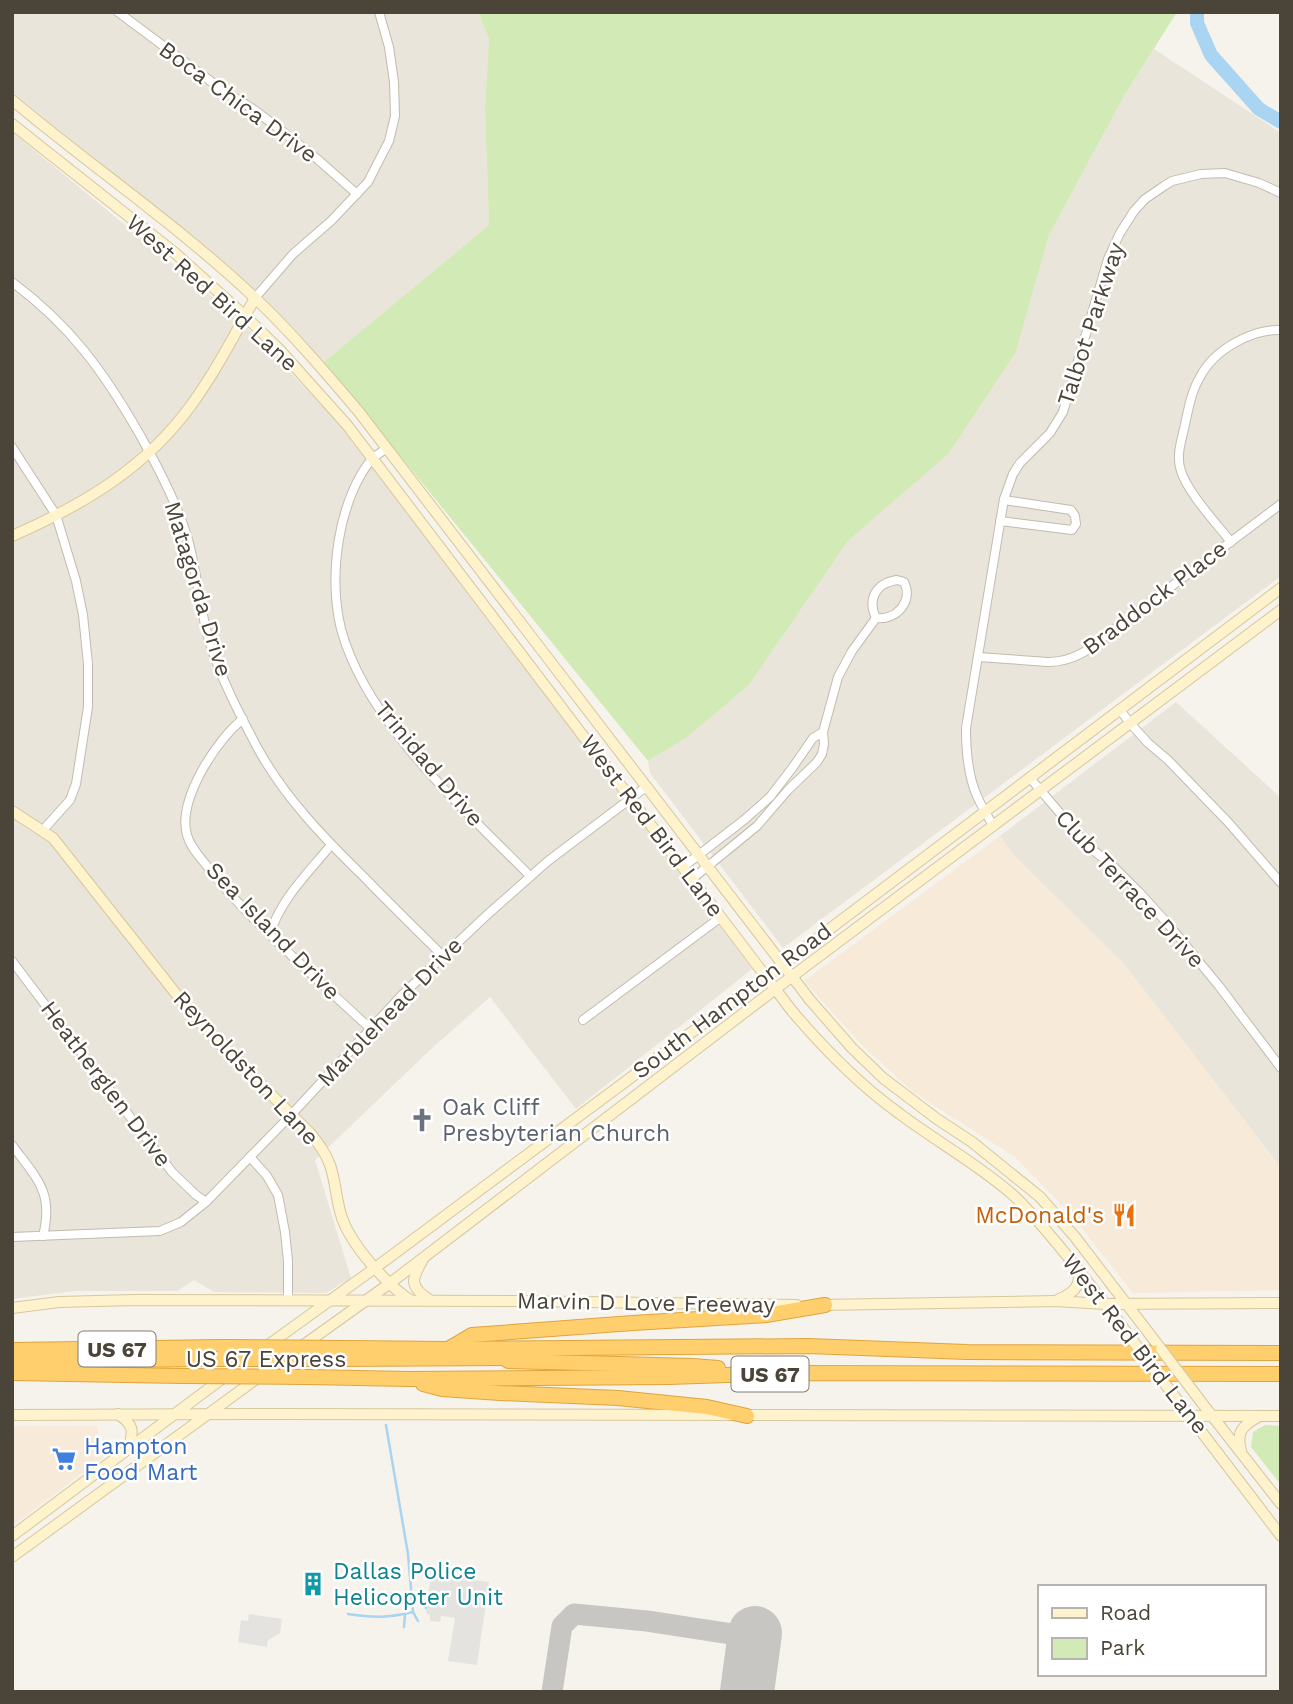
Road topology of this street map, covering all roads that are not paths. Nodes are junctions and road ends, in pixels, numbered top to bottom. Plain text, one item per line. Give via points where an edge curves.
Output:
1 (118, 12) edge
2 (380, 12) edge
3 (12, 100) edge
4 (12, 124) edge
5 (1281, 193) edge
6 (357, 194) junction
7 (12, 282) edge
8 (255, 298) junction
9 (245, 316) junction
10 (1281, 330) edge
11 (12, 447) edge
12 (387, 448) junction
13 (149, 451) junction
14 (373, 458) junction
15 (1004, 500) junction
16 (1281, 505) edge
17 (56, 516) junction
18 (1000, 521) junction
19 (12, 536) edge
20 (1231, 542) junction
21 (1281, 588) edge
22 (1281, 610) edge
23 (876, 618) junction
24 (1207, 644) junction
25 (978, 657) junction
26 (1218, 658) junction
27 (1121, 710) junction
28 (243, 719) junction
29 (1130, 723) junction
30 (823, 732) junction
31 (627, 762) junction
32 (793, 767) junction
33 (807, 773) junction
34 (612, 774) junction
35 (1030, 778) junction
36 (646, 787) junction
37 (1041, 791) junction
38 (772, 793) junction
39 (631, 798) junction
40 (781, 798) junction
41 (12, 811) edge
42 (985, 811) junction
43 (744, 820) junction
44 (993, 826) junction
45 (752, 830) junction
46 (43, 831) junction
47 (331, 845) junction
48 (698, 855) junction
49 (683, 866) junction
50 (707, 867) junction
51 (530, 876) junction
52 (692, 879) junction
53 (1281, 883) edge
54 (721, 917) junction
55 (270, 934) junction
56 (443, 956) junction
57 (12, 961) edge
58 (782, 965) junction
59 (767, 976) junction
60 (791, 976) junction
61 (776, 988) junction
62 (583, 1020) dead end
63 (371, 1029) junction
64 (1281, 1068) edge
65 (912, 1101) junction
66 (292, 1114) junction
67 (901, 1115) junction
68 (579, 1116) junction
69 (589, 1130) junction
70 (540, 1145) junction
71 (12, 1146) edge
72 (250, 1157) junction
73 (551, 1159) junction
74 (206, 1202) junction
75 (1050, 1208) junction
76 (1037, 1220) junction
77 (43, 1236) junction
78 (12, 1237) edge
79 (425, 1255) junction
80 (1073, 1262) junction
81 (375, 1268) junction
82 (389, 1284) junction
83 (288, 1301) junction
84 (329, 1301) junction
85 (366, 1301) junction
86 (412, 1301) junction
87 (433, 1301) junction
88 (1055, 1301) junction
89 (1281, 1303) edge
90 (1105, 1304) junction
91 (1126, 1304) junction
92 (825, 1305) junction
93 (12, 1308) edge
94 (808, 1346) junction
95 (449, 1349) junction
96 (12, 1350) edge
97 (219, 1353) junction
98 (341, 1353) junction
99 (1281, 1353) edge
100 (436, 1359) junction
101 (12, 1361) edge
102 (12, 1373) edge
103 (784, 1373) junction
104 (1281, 1374) edge
105 (409, 1379) junction
106 (118, 1414) junction
107 (174, 1414) junction
108 (12, 1415) edge
109 (206, 1415) junction
110 (747, 1416) junction
111 (1212, 1416) junction
112 (1259, 1416) junction
113 (1281, 1416) edge
114 (1191, 1417) junction
115 (129, 1449) junction
116 (1245, 1460) junction
117 (1281, 1504) edge
118 (12, 1536) edge
119 (1281, 1536) edge
120 (12, 1557) edge

1 - 6 street, Boca Chica Drive via 256,111
2 - 6 street via 389,47 395,116 376,170
3 - 8 main road, West Red Bird Lane via 148,206
4 - 9 main road, West Red Bird Lane via 175,253
5 - 15 street, Talbot Parkway via 1225,173 1201,174 1172,181 1134,211 1108,259 1063,412 1050,433 1020,463
6 - 8 street via 293,254
7 - 13 street, Matagorda Drive via 91,357
8 - 9 main road
8 - 12 main road, West Red Bird Lane via 318,364
9 - 13 main road via 192,404
9 - 14 main road, West Red Bird Lane via 312,385
10 - 20 street via 1242,340 1205,368 1184,431 1180,469
11 - 17 street
12 - 14 street, Trinidad Drive
12 - 31 main road, West Red Bird Lane
13 - 17 main road via 100,491
13 - 28 street, Matagorda Drive via 187,537 209,639
14 - 34 main road, West Red Bird Lane
14 - 51 street, Trinidad Drive via 349,502 337,551 337,610 347,648 361,680 393,728
15 - 18 street, Talbot Parkway
15 - 18 street via 1070,510 1076,524 1072,530
16 - 20 street, Braddock Place
17 - 19 main road
17 - 46 street via 83,614 88,707 73,793
18 - 25 street, Talbot Parkway
20 - 25 street, Braddock Place via 1075,657 1048,662
21 - 24 main road, South Hampton Road
22 - 26 main road, South Hampton Road
23 - 23 street via 891,616 904,605 908,594 904,582 878,587 873,603
23 - 30 street via 838,677
24 - 26 main road
24 - 27 main road, South Hampton Road
25 - 42 street, Talbot Parkway via 966,744 975,794
26 - 29 main road, South Hampton Road
27 - 29 street
27 - 35 main road, South Hampton Road
28 - 47 street, Matagorda Drive via 274,776
28 - 55 street, Sea Island Drive via 207,762 187,810 186,828 190,843 214,876
29 - 37 main road, South Hampton Road
29 - 53 street
30 - 32 street via 813,738
30 - 33 street via 822,754
31 - 34 main road
31 - 36 main road, West Red Bird Lane
32 - 33 street
32 - 38 street
33 - 40 street
34 - 39 main road, West Red Bird Lane
35 - 37 street, Club Terrace Drive
35 - 42 main road, South Hampton Road
36 - 39 street, Marblehead Drive
36 - 48 main road, West Red Bird Lane
37 - 44 main road, South Hampton Road
37 - 64 street, Club Terrace Drive via 1089,847 1168,924
38 - 40 street
38 - 43 street
39 - 49 main road, West Red Bird Lane
39 - 51 street, Marblehead Drive
40 - 45 street
41 - 46 main road, Reynoldston Lane
42 - 44 street, Talbot Parkway
42 - 58 main road, South Hampton Road
43 - 45 street
43 - 48 street
44 - 60 main road, South Hampton Road
45 - 50 street
46 - 66 main road, Reynoldston Lane via 192,1014
47 - 55 street via 286,900
47 - 56 street, Matagorda Drive
48 - 49 street
48 - 50 main road, West Red Bird Lane
49 - 52 main road, West Red Bird Lane
50 - 52 street
50 - 58 main road, West Red Bird Lane
51 - 56 street, Marblehead Drive
52 - 54 main road, West Red Bird Lane
54 - 59 main road, West Red Bird Lane
54 - 62 street
55 - 63 street, Sea Island Drive
56 - 63 street, Marblehead Drive
57 - 74 street, Heatherglen Drive via 172,1172
58 - 59 main road, South Hampton Road
58 - 60 main road, West Red Bird Lane
59 - 61 main road, West Red Bird Lane
59 - 68 main road, South Hampton Road
60 - 61 main road, South Hampton Road
60 - 65 main road, West Red Bird Lane via 852,1048
61 - 67 main road, West Red Bird Lane via 821,1046
61 - 69 main road, South Hampton Road
63 - 66 street, Marblehead Drive
65 - 67 main road
65 - 75 main road, West Red Bird Lane via 989,1155
66 - 72 street, Marblehead Drive
66 - 81 main road, Reynoldston Lane via 321,1147 343,1221
67 - 76 main road, West Red Bird Lane via 999,1183
68 - 69 main road
68 - 70 main road, South Hampton Road
69 - 73 main road, South Hampton Road
70 - 73 main road
70 - 81 main road, South Hampton Road
71 - 77 street via 42,1188 47,1210
72 - 74 street, Marblehead Drive
72 - 83 street via 278,1195 287,1251
73 - 79 main road, South Hampton Road
74 - 77 street, Marblehead Drive via 181,1222 160,1230
75 - 76 main road
75 - 91 main road, West Red Bird Lane
76 - 80 main road, West Red Bird Lane
77 - 78 street, Marblehead Drive
79 - 82 main road, South Hampton Road
79 - 87 main road via 414,1281 419,1293
80 - 88 main road via 1079,1274 1076,1289
80 - 90 main road, West Red Bird Lane
81 - 82 main road, Reynoldston Lane
81 - 84 main road, South Hampton Road
82 - 85 main road, South Hampton Road
82 - 86 main road, Reynoldston Lane
83 - 84 main road, Marvin D Love Freeway
83 - 93 main road, Marvin D Love Freeway via 72,1301
84 - 85 main road, Marvin D Love Freeway
84 - 107 main road, South Hampton Road
85 - 86 main road, Marvin D Love Freeway
85 - 109 main road, South Hampton Road
86 - 87 main road, Marvin D Love Freeway
87 - 92 main road, Marvin D Love Freeway
88 - 90 main road, Marvin D Love Freeway
88 - 92 main road, Marvin D Love Freeway
89 - 91 main road, Marvin D Love Freeway
90 - 91 main road, Marvin D Love Freeway
90 - 114 main road, West Red Bird Lane, bridge
91 - 111 main road, West Red Bird Lane, bridge
92 - 95 highway via 766,1315 472,1335
94 - 95 highway, Marvin D Love Freeway / US 67
94 - 99 highway, Marvin D Love Freeway / US 67 via 967,1352
94 - 100 highway via 786,1353
95 - 98 highway, Marvin D Love Freeway / US 67
96 - 97 highway, Marvin D Love Freeway / US 67
97 - 98 highway, Marvin D Love Freeway / US 67, bridge
97 - 101 highway, US 67 Express
98 - 100 highway, US 67 Express
100 - 103 highway
102 - 105 highway, US 67, bridge
103 - 104 highway, US 67
103 - 105 highway, US 67
105 - 110 highway via 442,1389 618,1398 707,1406
106 - 107 main road
106 - 108 main road
106 - 115 main road via 132,1427
107 - 109 main road
107 - 115 main road, South Hampton Road
109 - 110 main road
109 - 120 main road, South Hampton Road
110 - 114 main road
111 - 112 main road
111 - 114 main road
111 - 116 main road, West Red Bird Lane
112 - 113 main road
112 - 116 main road via 1241,1431
114 - 119 main road, West Red Bird Lane
115 - 118 main road, South Hampton Road
116 - 117 main road, West Red Bird Lane

